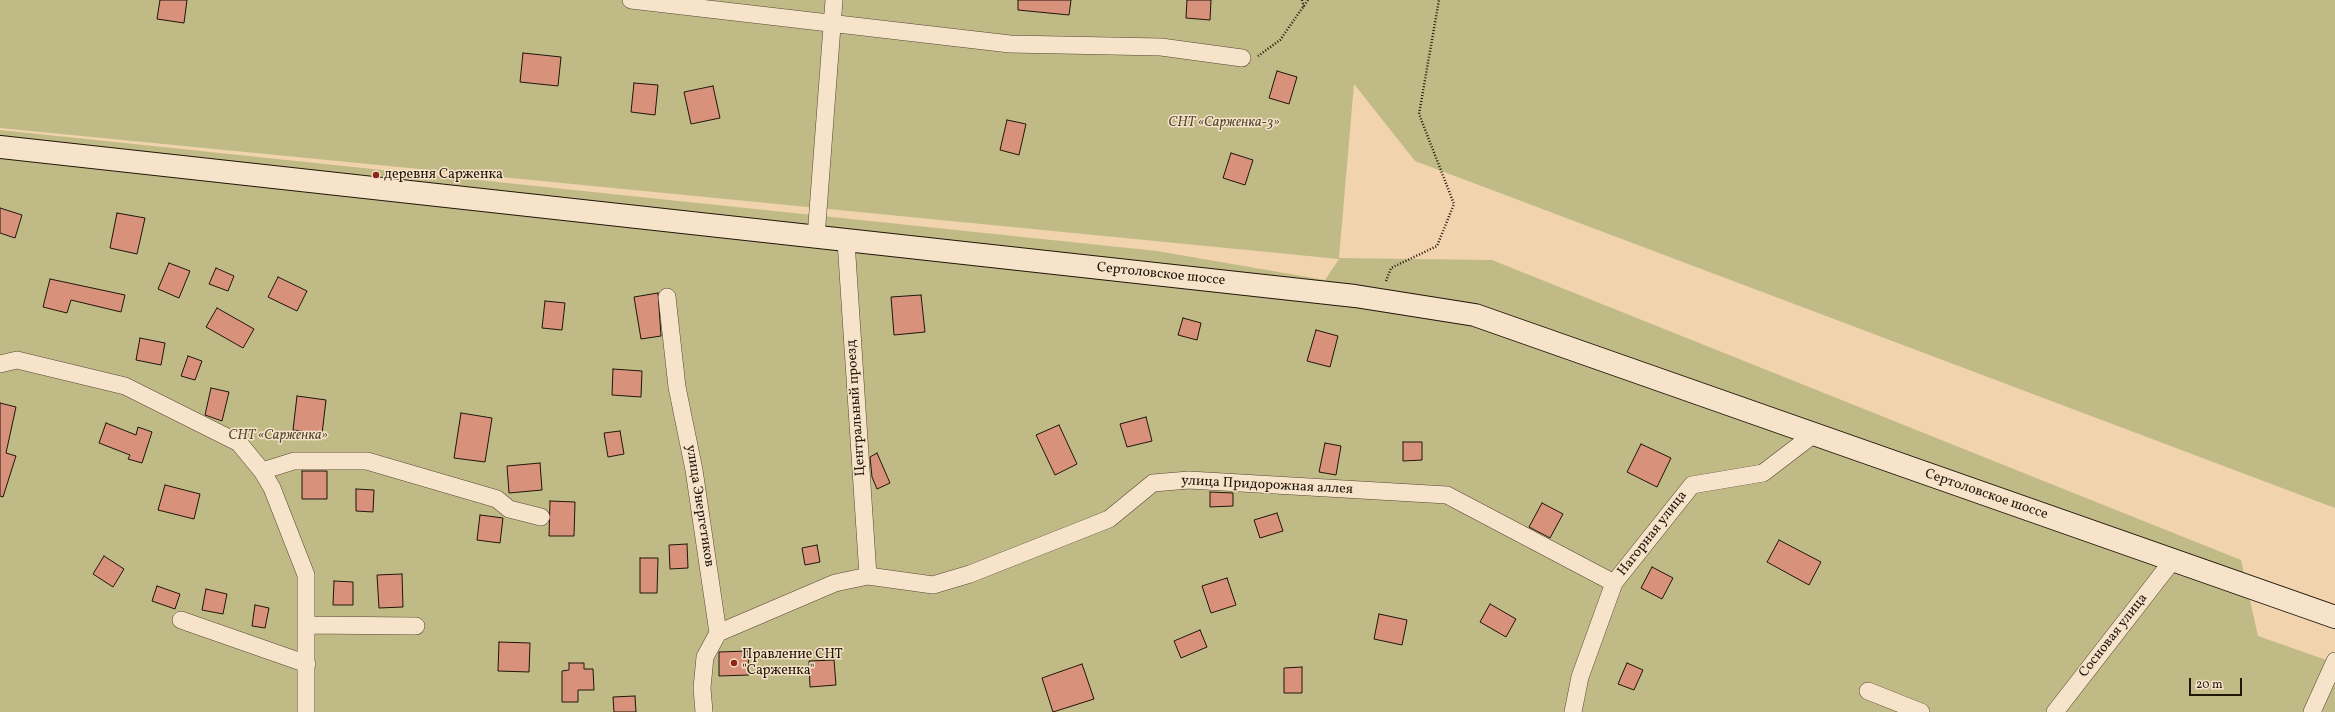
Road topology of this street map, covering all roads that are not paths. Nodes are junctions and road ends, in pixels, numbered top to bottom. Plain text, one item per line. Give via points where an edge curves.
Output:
1 (631, 0) edge
2 (834, 0) edge
3 (831, 25) junction
4 (1242, 58) road end
5 (0, 147) edge
6 (816, 237) junction
7 (846, 241) junction
8 (667, 297) dead end
9 (0, 364) edge
10 (1814, 434) junction
11 (262, 471) junction
12 (541, 517) dead end
13 (2173, 560) junction
14 (868, 576) junction
15 (1614, 583) junction
16 (2335, 618) edge
17 (181, 620) dead end
18 (306, 624) junction
19 (416, 626) dead end
20 (718, 633) junction
21 (2335, 661) edge
22 (307, 664) junction
23 (1868, 691) dead end
24 (306, 712) edge
25 (704, 712) edge
26 (1573, 712) edge
27 (1921, 712) edge
28 (2055, 712) edge
29 (2312, 712) edge

1 - 3 street
2 - 3 street
3 - 4 street via 1010,44 1161,48
3 - 6 street
5 - 6 main road, Сертоловское шоссе
6 - 7 main road, Сертоловское шоссе
7 - 10 main road, Сертоловское шоссе via 1377,300 1475,315
7 - 14 street, Центральный проезд
8 - 20 street, улица Энергетиков via 677,387 694,470
9 - 11 street via 17,360 125,386 240,443
10 - 13 main road, Сертоловское шоссе
10 - 15 street, Нагорная улица via 1763,473 1692,485
11 - 12 street via 294,461 367,461 497,499 509,509
11 - 18 street via 272,488 306,575
13 - 16 main road, Сертоловское шоссе
13 - 28 street, Сосновая улица
14 - 15 street, улица Придорожная аллея via 933,585 970,574 1108,519 1154,484 1189,480 1447,495
14 - 20 street, улица Придорожная аллея via 835,583
15 - 26 street, Нагорная улица via 1580,676
17 - 22 street
18 - 19 street
18 - 22 street
20 - 25 street via 705,656 702,688
21 - 29 street
22 - 24 street
23 - 27 street

